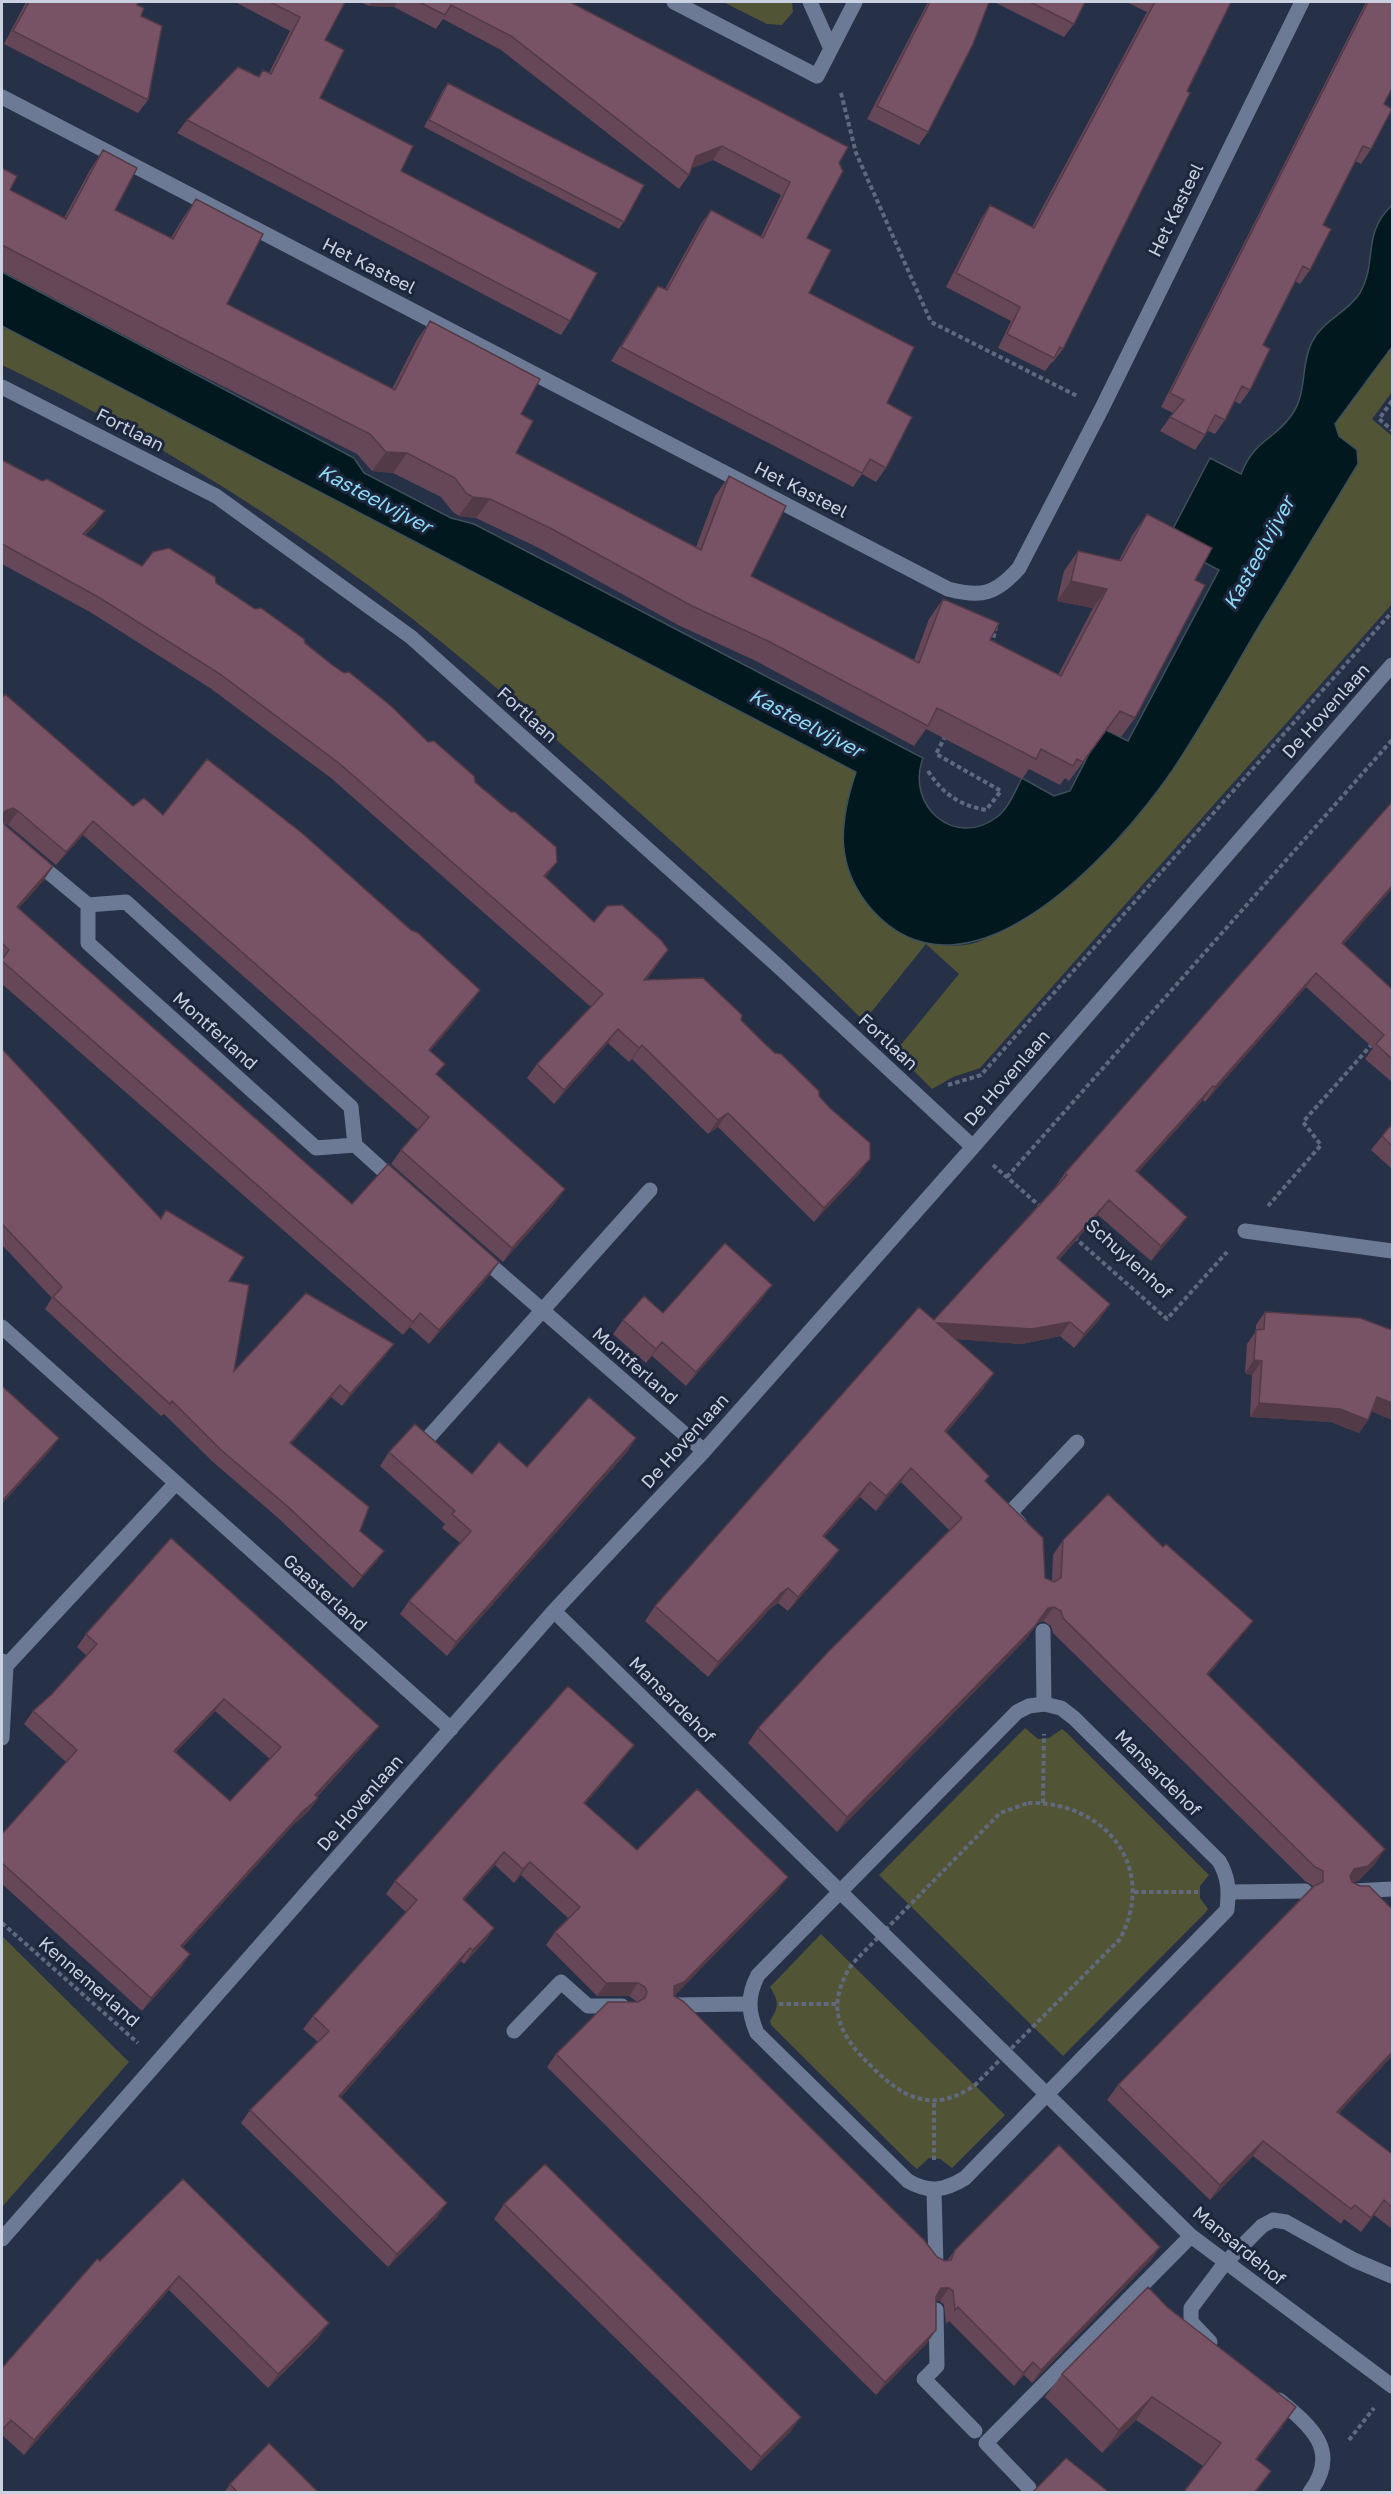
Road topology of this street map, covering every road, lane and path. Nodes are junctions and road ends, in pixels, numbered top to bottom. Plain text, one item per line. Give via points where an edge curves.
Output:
1 (674, 2) edge
2 (810, 2) edge
3 (855, 2) edge
4 (1302, 2) edge
5 (831, 49) junction
6 (2, 97) edge
7 (2, 387) edge
8 (1392, 401) edge
9 (1102, 408) junction
10 (1392, 430) edge
11 (1004, 584) junction
12 (1392, 612) edge
13 (987, 656) edge
14 (1392, 665) edge
15 (951, 725) edge
16 (1392, 740) edge
17 (928, 771) dead end
18 (19, 847) edge
19 (88, 905) junction
20 (1378, 1038) edge
21 (929, 1107) junction
22 (354, 1145) junction
23 (973, 1147) junction
24 (1007, 1177) junction
25 (650, 1190) dead end
26 (408, 1192) edge
27 (1042, 1209) edge
28 (1245, 1231) junction
29 (1069, 1233) edge
30 (470, 1248) edge
31 (1392, 1251) edge
32 (541, 1311) junction
33 (2, 1327) edge
34 (428, 1438) edge
35 (1077, 1442) dead end
36 (704, 1451) junction
37 (175, 1484) junction
38 (1034, 1537) edge
39 (554, 1611) junction
40 (1043, 1631) edge
41 (4, 1664) edge
42 (1044, 1704) junction
43 (451, 1729) junction
44 (2, 1738) edge
45 (1043, 1803) junction
46 (1392, 1889) edge
47 (1305, 1891) edge
48 (1350, 1891) edge
49 (840, 1892) junction
50 (1134, 1892) junction
51 (1229, 1892) junction
52 (2, 1923) edge
53 (882, 1934) junction
54 (748, 2004) junction
55 (837, 2004) junction
56 (673, 2005) edge
57 (628, 2006) edge
58 (514, 2031) dead end
59 (1005, 2056) junction
60 (159, 2061) junction
61 (1047, 2096) junction
62 (934, 2101) junction
63 (934, 2191) junction
64 (1191, 2236) junction
65 (2, 2239) edge
66 (1225, 2263) junction
67 (936, 2265) edge
68 (1392, 2276) edge
69 (936, 2310) edge
70 (1217, 2349) edge
71 (1392, 2385) edge
72 (1271, 2394) edge
73 (975, 2431) dead end
74 (1321, 2478) junction
75 (1029, 2488) dead end
76 (1310, 2493) edge

1 - 5 street via 817,76
2 - 5 street
3 - 5 street
4 - 9 street, Het Kasteel
5 - 9 path via 856,153 931,322
6 - 11 street, Het Kasteel via 948,589 967,594 987,593
7 - 21 street, Fortlaan via 216,496 411,638 778,966
8 - 10 path via 1379,419
9 - 11 street, Het Kasteel via 1019,568
11 - 13 path
12 - 21 path via 981,1075 947,1085
14 - 23 street, De Hovenlaan
15 - 17 path via 936,754 1001,790 986,810 966,807 940,790
16 - 24 path
18 - 19 street
19 - 22 street, Montferland via 126,902 351,1107
19 - 22 street, Montferland via 88,943 316,1148
20 - 28 path via 1303,1122 1321,1144
21 - 23 street, Fortlaan
22 - 26 street
23 - 24 path
23 - 36 street, De Hovenlaan
24 - 27 path
25 - 32 street
28 - 29 path, Schuylenhof via 1167,1319
28 - 31 street
30 - 32 street, Montferland
32 - 34 street
32 - 36 street, Montferland
33 - 37 street, Gaasterland
35 - 38 street via 1010,1514
36 - 39 street, De Hovenlaan
37 - 41 street
37 - 43 street, Gaasterland
39 - 43 street, De Hovenlaan
39 - 49 street, Mansardehof
40 - 42 street
41 - 44 street
42 - 45 path
42 - 49 street via 1017,1712
42 - 51 street, Mansardehof via 1061,1708 1074,1718 1219,1861 1227,1874
43 - 60 street, De Hovenlaan
45 - 50 path via 1084,1814 1109,1833 1126,1860
45 - 53 path via 1014,1806 1000,1813
46 - 48 street
47 - 51 street
49 - 53 street, Mansardehof
49 - 54 street via 758,1976 750,1989
50 - 51 path
50 - 59 path via 1133,1908 1120,1940
51 - 61 street via 1227,1910 1216,1923
52 - 60 path, Kennemerland
53 - 55 path via 852,1964 843,1978
53 - 59 street, Mansardehof
54 - 55 path
54 - 56 street
54 - 63 street via 757,2033 908,2181
55 - 62 path via 840,2027 860,2055 897,2090
57 - 58 street via 588,2006 561,1982
59 - 61 street, Mansardehof
59 - 62 path via 963,2093
60 - 65 street, De Hovenlaan
61 - 63 street via 965,2178
61 - 64 street, Mansardehof
62 - 63 path
63 - 67 street
64 - 66 street, Mansardehof
64 - 75 street via 986,2442
66 - 68 street via 1262,2226 1274,2220 1286,2222
66 - 70 street via 1191,2308 1191,2322
66 - 71 street, Mansardehof
69 - 73 street via 937,2366 924,2379
71 - 74 path
72 - 74 street via 1308,2423 1319,2441 1323,2457
74 - 76 street

